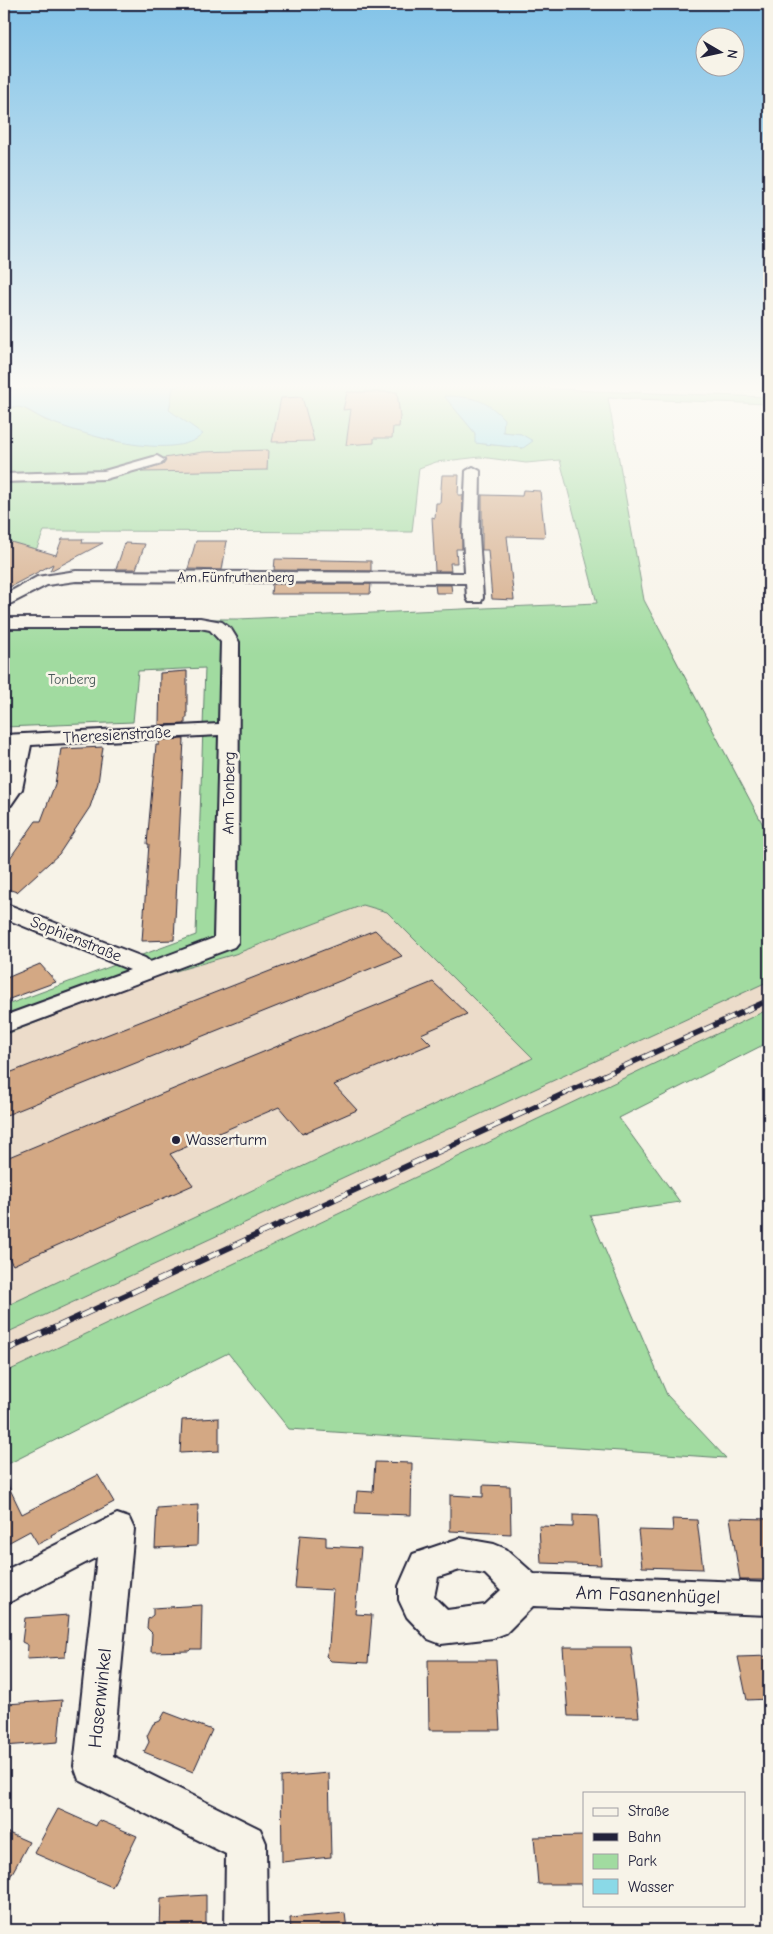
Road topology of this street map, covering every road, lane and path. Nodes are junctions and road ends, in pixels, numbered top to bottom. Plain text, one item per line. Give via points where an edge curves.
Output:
1 (108, 473) edge
2 (472, 473) edge
3 (4, 478) edge
4 (474, 578) junction
5 (474, 598) dead end
6 (4, 602) edge
7 (4, 623) edge
8 (230, 729) junction
9 (13, 740) edge
10 (4, 801) edge
11 (4, 910) edge
12 (145, 971) junction
13 (4, 1025) edge
14 (4, 1589) edge
15 (526, 1590) dead end
16 (769, 1599) edge
17 (246, 1930) edge

1 - 3 street
2 - 4 street
4 - 5 street
4 - 6 street, Am Fünfruthenberg via 76,576 43,581
7 - 8 street, Am Tonberg via 182,622 216,626 230,642
8 - 9 street, Theresienstraße
8 - 12 street, Am Tonberg via 226,942
9 - 10 street via 12,789
11 - 12 street, Sophienstraße via 137,963
12 - 13 street, Am Tonberg
14 - 17 street, Hasenwinkel via 117,1529 93,1766 246,1843
15 - 16 street, Am Fasanenhügel

